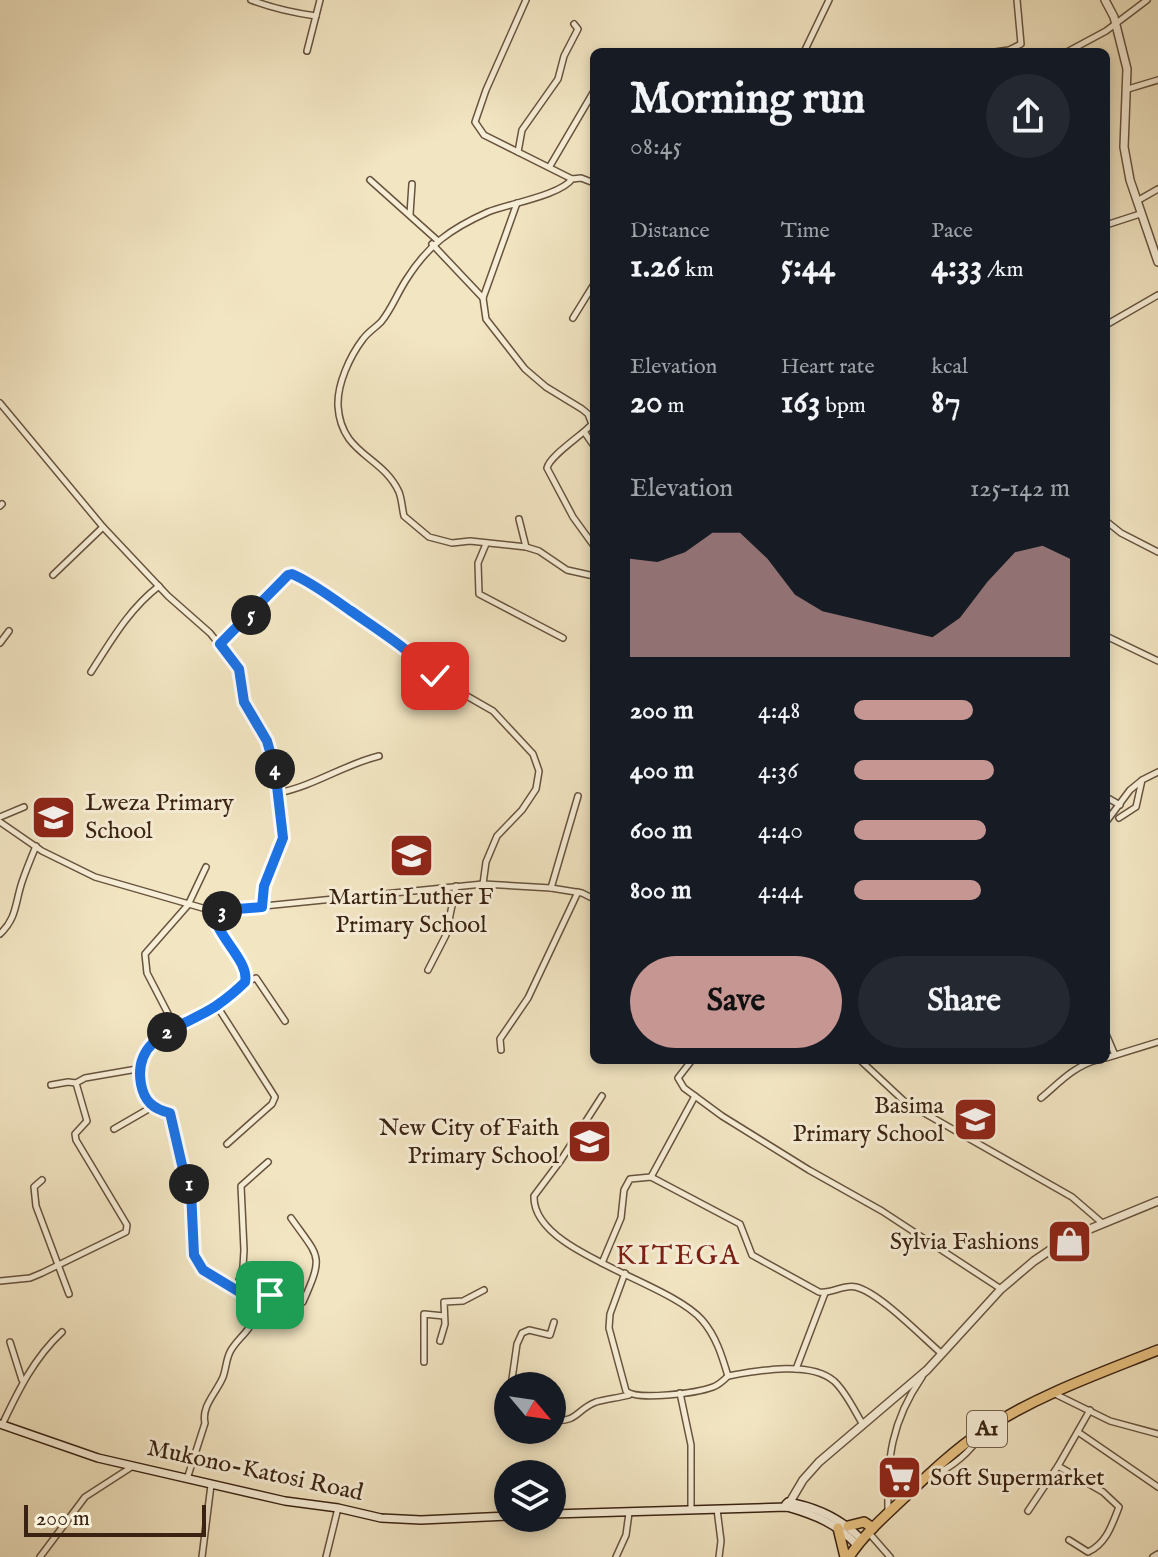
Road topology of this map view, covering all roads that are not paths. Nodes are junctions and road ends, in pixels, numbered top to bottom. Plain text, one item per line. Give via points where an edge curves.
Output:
1 (251, 0) edge
2 (320, 0) edge
3 (526, 0) edge
4 (829, 0) edge
5 (1017, 0) edge
6 (1105, 0) edge
7 (1147, 0) edge
8 (288, 4) edge
9 (316, 16) junction
10 (574, 24) dead end
11 (1116, 24) junction
12 (806, 48) edge
13 (1013, 48) edge
14 (1074, 48) edge
15 (307, 51) dead end
16 (1158, 80) edge
17 (1128, 89) junction
18 (590, 98) edge
19 (518, 152) junction
20 (550, 166) junction
21 (572, 179) junction
22 (370, 180) dead end
23 (590, 181) edge
24 (412, 184) dead end
25 (1158, 189) edge
26 (517, 202) junction
27 (1136, 202) junction
28 (1140, 214) junction
29 (410, 215) junction
30 (1110, 224) edge
31 (435, 242) junction
32 (1158, 262) edge
33 (590, 290) edge
34 (1158, 295) edge
35 (483, 298) junction
36 (573, 318) dead end
37 (1110, 323) edge
38 (0, 403) edge
39 (590, 418) edge
40 (590, 427) edge
41 (585, 433) junction
42 (590, 440) edge
43 (519, 519) dead end
44 (1110, 524) edge
45 (103, 527) junction
46 (590, 540) edge
47 (486, 544) junction
48 (526, 547) junction
49 (1158, 552) edge
50 (590, 574) edge
51 (53, 575) dead end
52 (159, 586) junction
53 (9, 631) dead end
54 (563, 638) dead end
55 (1110, 638) edge
56 (0, 643) edge
57 (220, 644) junction
58 (1158, 661) edge
59 (91, 672) dead end
60 (379, 756) dead end
61 (1158, 772) edge
62 (1142, 780) junction
63 (278, 793) junction
64 (578, 796) dead end
65 (1110, 799) edge
66 (1120, 805) junction
67 (24, 807) dead end
68 (1110, 817) edge
69 (1119, 818) dead end
70 (0, 819) edge
71 (36, 846) junction
72 (206, 867) dead end
73 (483, 884) junction
74 (456, 886) junction
75 (551, 888) junction
76 (578, 892) junction
77 (590, 897) edge
78 (188, 905) junction
79 (262, 907) junction
80 (213, 911) junction
81 (0, 934) edge
82 (428, 970) dead end
83 (245, 982) junction
84 (217, 1006) junction
85 (285, 1021) dead end
86 (175, 1027) junction
87 (1158, 1042) edge
88 (1110, 1043) edge
89 (501, 1050) dead end
90 (1115, 1055) junction
91 (1110, 1057) edge
92 (689, 1064) edge
93 (864, 1064) edge
94 (1084, 1064) edge
95 (137, 1069) junction
96 (76, 1083) junction
97 (51, 1085) dead end
98 (602, 1096) dead end
99 (695, 1096) junction
100 (1041, 1098) dead end
101 (152, 1107) junction
102 (114, 1129) dead end
103 (227, 1144) dead end
104 (268, 1162) dead end
105 (651, 1177) junction
106 (42, 1180) dead end
107 (1158, 1201) edge
108 (291, 1218) dead end
109 (1101, 1222) junction
110 (602, 1263) junction
111 (59, 1264) junction
112 (625, 1273) junction
113 (0, 1280) edge
114 (1001, 1289) junction
115 (236, 1290) junction
116 (484, 1290) dead end
117 (825, 1293) junction
118 (69, 1294) dead end
119 (250, 1310) junction
120 (444, 1316) junction
121 (554, 1322) dead end
122 (62, 1332) dead end
123 (440, 1341) dead end
124 (10, 1342) dead end
125 (1158, 1350) edge
126 (942, 1354) junction
127 (424, 1362) dead end
128 (796, 1369) junction
129 (927, 1370) junction
130 (513, 1372) edge
131 (728, 1376) junction
132 (22, 1381) junction
133 (1052, 1392) junction
134 (680, 1393) junction
135 (630, 1395) junction
136 (1090, 1410) junction
137 (566, 1420) edge
138 (862, 1423) junction
139 (1, 1424) edge
140 (1078, 1432) junction
141 (1158, 1434) edge
142 (134, 1466) junction
143 (1058, 1466) junction
144 (187, 1479) junction
145 (211, 1485) junction
146 (1158, 1487) edge
147 (785, 1506) junction
148 (338, 1508) junction
149 (717, 1508) junction
150 (691, 1509) junction
151 (1028, 1511) dead end
152 (629, 1513) junction
153 (888, 1513) junction
154 (566, 1514) edge
155 (494, 1517) edge
156 (843, 1527) junction
157 (865, 1536) junction
158 (1069, 1540) dead end
159 (40, 1557) edge
160 (202, 1557) edge
161 (326, 1557) edge
162 (616, 1557) edge
163 (719, 1557) edge
164 (847, 1557) edge
165 (890, 1557) edge

1 - 8 street via 284,8
2 - 9 street
3 - 19 street via 475,122 484,135
4 - 12 street
5 - 13 street via 1021,44
6 - 11 main road
7 - 11 street
8 - 9 street via 291,12
9 - 15 street
10 - 19 street via 578,29 558,79 522,130
11 - 14 street
11 - 17 main road
16 - 17 street
17 - 27 main road via 1124,147
18 - 20 street
19 - 20 street
20 - 21 street
21 - 23 street
21 - 26 street
22 - 29 street
24 - 29 street
25 - 27 street
26 - 31 street via 485,213
26 - 35 street
27 - 28 main road
28 - 30 street
28 - 32 main road
29 - 31 street
31 - 35 street
31 - 47 street via 352,355 338,411 350,444 398,490 404,516 429,537
33 - 36 street
34 - 37 street
35 - 39 street via 489,325 525,369
38 - 45 street
40 - 41 street
41 - 42 street
41 - 46 street via 551,458 547,468
43 - 48 street
44 - 49 street
45 - 51 street
45 - 52 street
47 - 48 street
47 - 54 street via 478,563 479,594
48 - 50 street via 567,570
52 - 57 street
52 - 59 street via 140,600
53 - 56 street
55 - 58 street
57 - 63 street via 239,669 244,702 269,744
57 - 73 street via 292,574 393,640 439,680 497,715 533,754 539,777 528,802 497,836
60 - 63 street
61 - 62 street
62 - 66 street
62 - 69 street via 1136,807
63 - 79 street via 282,841 264,886
64 - 75 street
65 - 66 street
66 - 68 street
67 - 70 street
70 - 71 street
71 - 78 street via 106,882
71 - 81 street via 11,923
72 - 78 street
73 - 74 street
73 - 75 street
74 - 79 street
74 - 82 street via 446,935
75 - 76 street
76 - 77 street
76 - 89 street via 533,988 500,1039
78 - 80 street
78 - 86 street via 144,961
79 - 80 street
80 - 83 street via 217,929 246,970
83 - 84 street
83 - 85 street via 256,978
84 - 86 street
84 - 103 street via 275,1097
86 - 95 street via 149,1047
87 - 90 street
88 - 90 street
90 - 91 street
92 - 99 street via 678,1078
93 - 109 street via 905,1102 1072,1197
94 - 100 street
95 - 96 street
95 - 101 street
96 - 97 street
96 - 111 street via 87,1121 76,1140 128,1229
98 - 110 street via 539,1187 534,1203 551,1232
99 - 105 street
99 - 114 street
101 - 102 street
101 - 115 street via 173,1119 191,1191 194,1255 203,1270
104 - 115 street via 241,1186 244,1250
105 - 110 street via 630,1179
105 - 117 street via 740,1224 752,1255
106 - 111 street via 34,1187 36,1206
107 - 109 main road
108 - 119 street via 317,1256 303,1302 294,1304 266,1293
109 - 114 main road via 1068,1238
110 - 112 street
111 - 113 street via 30,1278
111 - 118 street
112 - 131 street via 701,1319
112 - 135 street via 609,1328 622,1384
114 - 126 main road
115 - 119 street via 246,1296
116 - 120 street via 463,1301 444,1302
117 - 126 street via 845,1287 863,1290
117 - 128 street
119 - 144 street via 252,1324 229,1354 203,1416
120 - 123 street
120 - 127 street via 424,1314
121 - 130 street via 550,1335 522,1333
122 - 132 street
124 - 132 street
125 - 133 highway, A1
126 - 129 main road
128 - 131 street
128 - 138 street via 827,1375
129 - 138 main road
129 - 153 street via 894,1432
131 - 134 street via 716,1386
132 - 139 street
133 - 136 street
133 - 153 highway, A1 via 983,1431
134 - 135 street
134 - 150 street via 691,1445
135 - 137 street via 585,1407
136 - 140 street
136 - 141 street
138 - 147 main road via 819,1462
139 - 142 main road, Mukono-Katosi Road
140 - 143 street
140 - 146 street
142 - 144 main road, Mukono-Katosi Road
142 - 159 street via 85,1497
143 - 151 street
143 - 158 street via 1119,1507 1092,1551
144 - 145 main road, Mukono-Katosi Road
145 - 148 main road, Mukono-Katosi Road
145 - 160 street
147 - 149 main road
147 - 156 main road via 814,1509
148 - 155 main road, Mukono-Katosi Road via 381,1518
148 - 161 street
149 - 150 main road
149 - 163 street
150 - 152 main road
152 - 154 main road
152 - 162 street
153 - 157 highway, A1
156 - 157 main road
156 - 157 highway via 864,1522
156 - 164 highway
157 - 164 highway, A1
157 - 165 street

